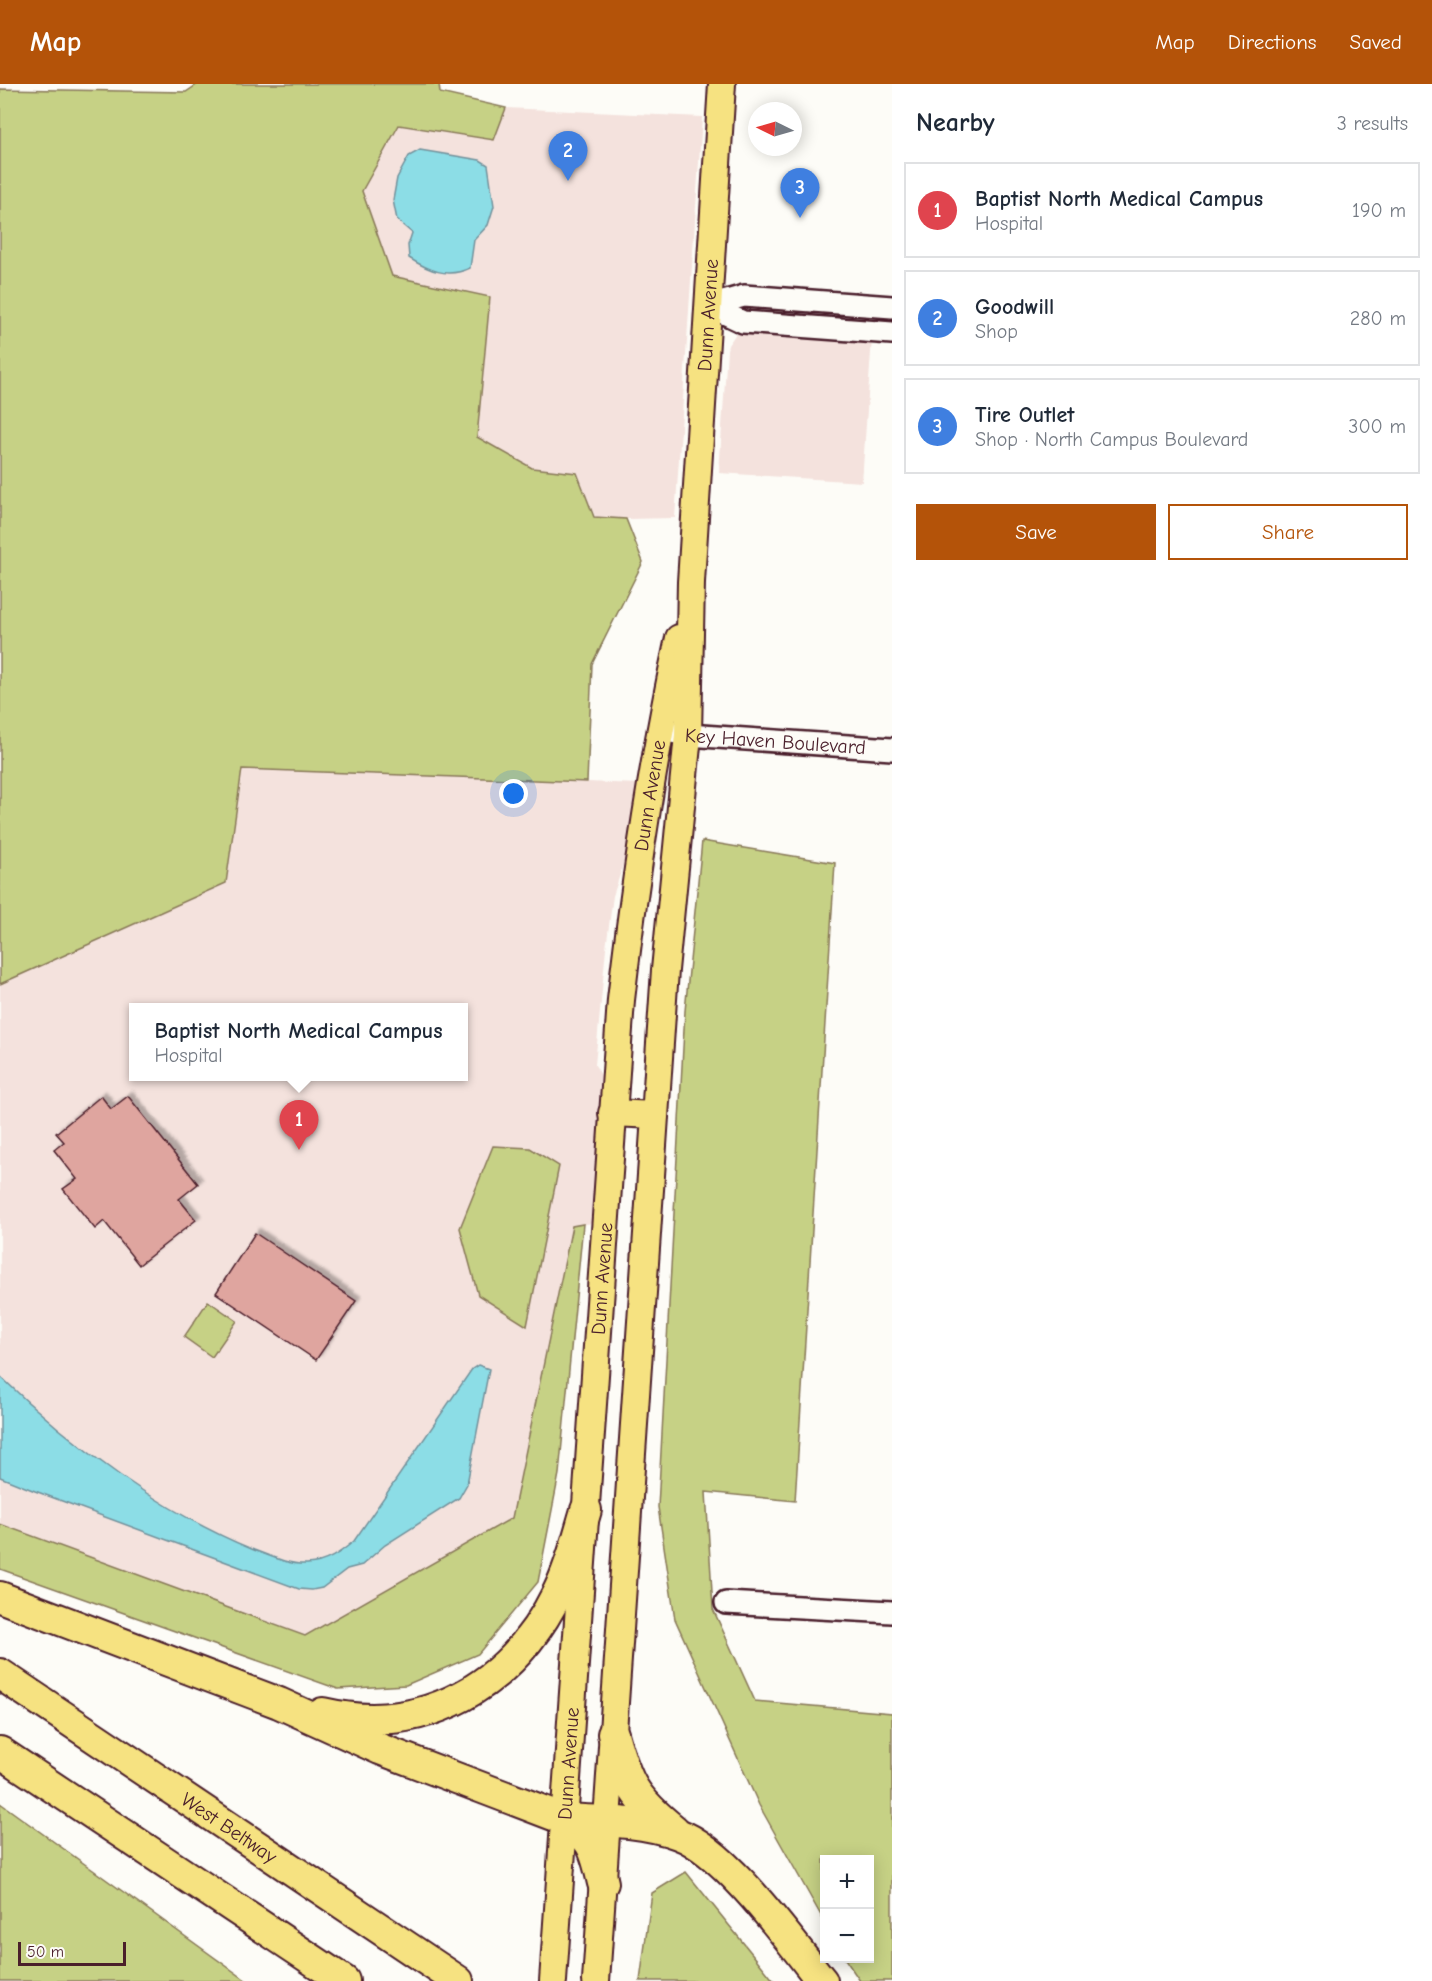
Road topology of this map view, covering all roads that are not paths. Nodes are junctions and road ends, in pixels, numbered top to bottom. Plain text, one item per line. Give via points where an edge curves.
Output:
1 (722, 84) edge
2 (709, 306) junction
3 (892, 307) edge
4 (892, 333) edge
5 (691, 582) junction
6 (659, 730) junction
7 (688, 735) junction
8 (892, 749) edge
9 (612, 1113) junction
10 (655, 1115) junction
11 (586, 1510) junction
12 (0, 1597) edge
13 (726, 1603) dead end
14 (892, 1612) edge
15 (0, 1674) edge
16 (279, 1703) junction
17 (614, 1734) junction
18 (0, 1752) edge
19 (564, 1819) junction
20 (608, 1822) junction
21 (679, 1834) junction
22 (603, 1883) junction
23 (344, 1981) edge
24 (458, 1981) edge
25 (553, 1981) edge
26 (596, 1981) edge
27 (822, 1981) edge

1 - 2 main road, Dunn Avenue
2 - 3 street via 744,296
2 - 4 street via 743,322
2 - 5 main road, Dunn Avenue
5 - 6 main road, Dunn Avenue
5 - 7 main road, Dunn Avenue
6 - 7 street, Key Haven Boulevard
6 - 9 main road, Dunn Avenue via 631,912
7 - 8 street, Key Haven Boulevard
7 - 10 main road, Dunn Avenue
9 - 10 main road
9 - 11 main road, Dunn Avenue
10 - 17 main road, Dunn Avenue
11 - 16 highway via 559,1591 543,1620 511,1661 484,1683 436,1707 387,1719 340,1717
11 - 19 main road, Dunn Avenue
12 - 16 highway
13 - 14 street
15 - 24 highway, West Beltway
16 - 19 highway via 380,1749
17 - 20 main road, Dunn Avenue
17 - 21 highway via 631,1786 653,1813
18 - 23 highway
19 - 20 highway
19 - 22 highway via 588,1838
19 - 25 main road, Dunn Avenue
20 - 21 highway
20 - 22 main road, Dunn Avenue
21 - 27 highway via 713,1855 736,1878
22 - 26 main road, Dunn Avenue

